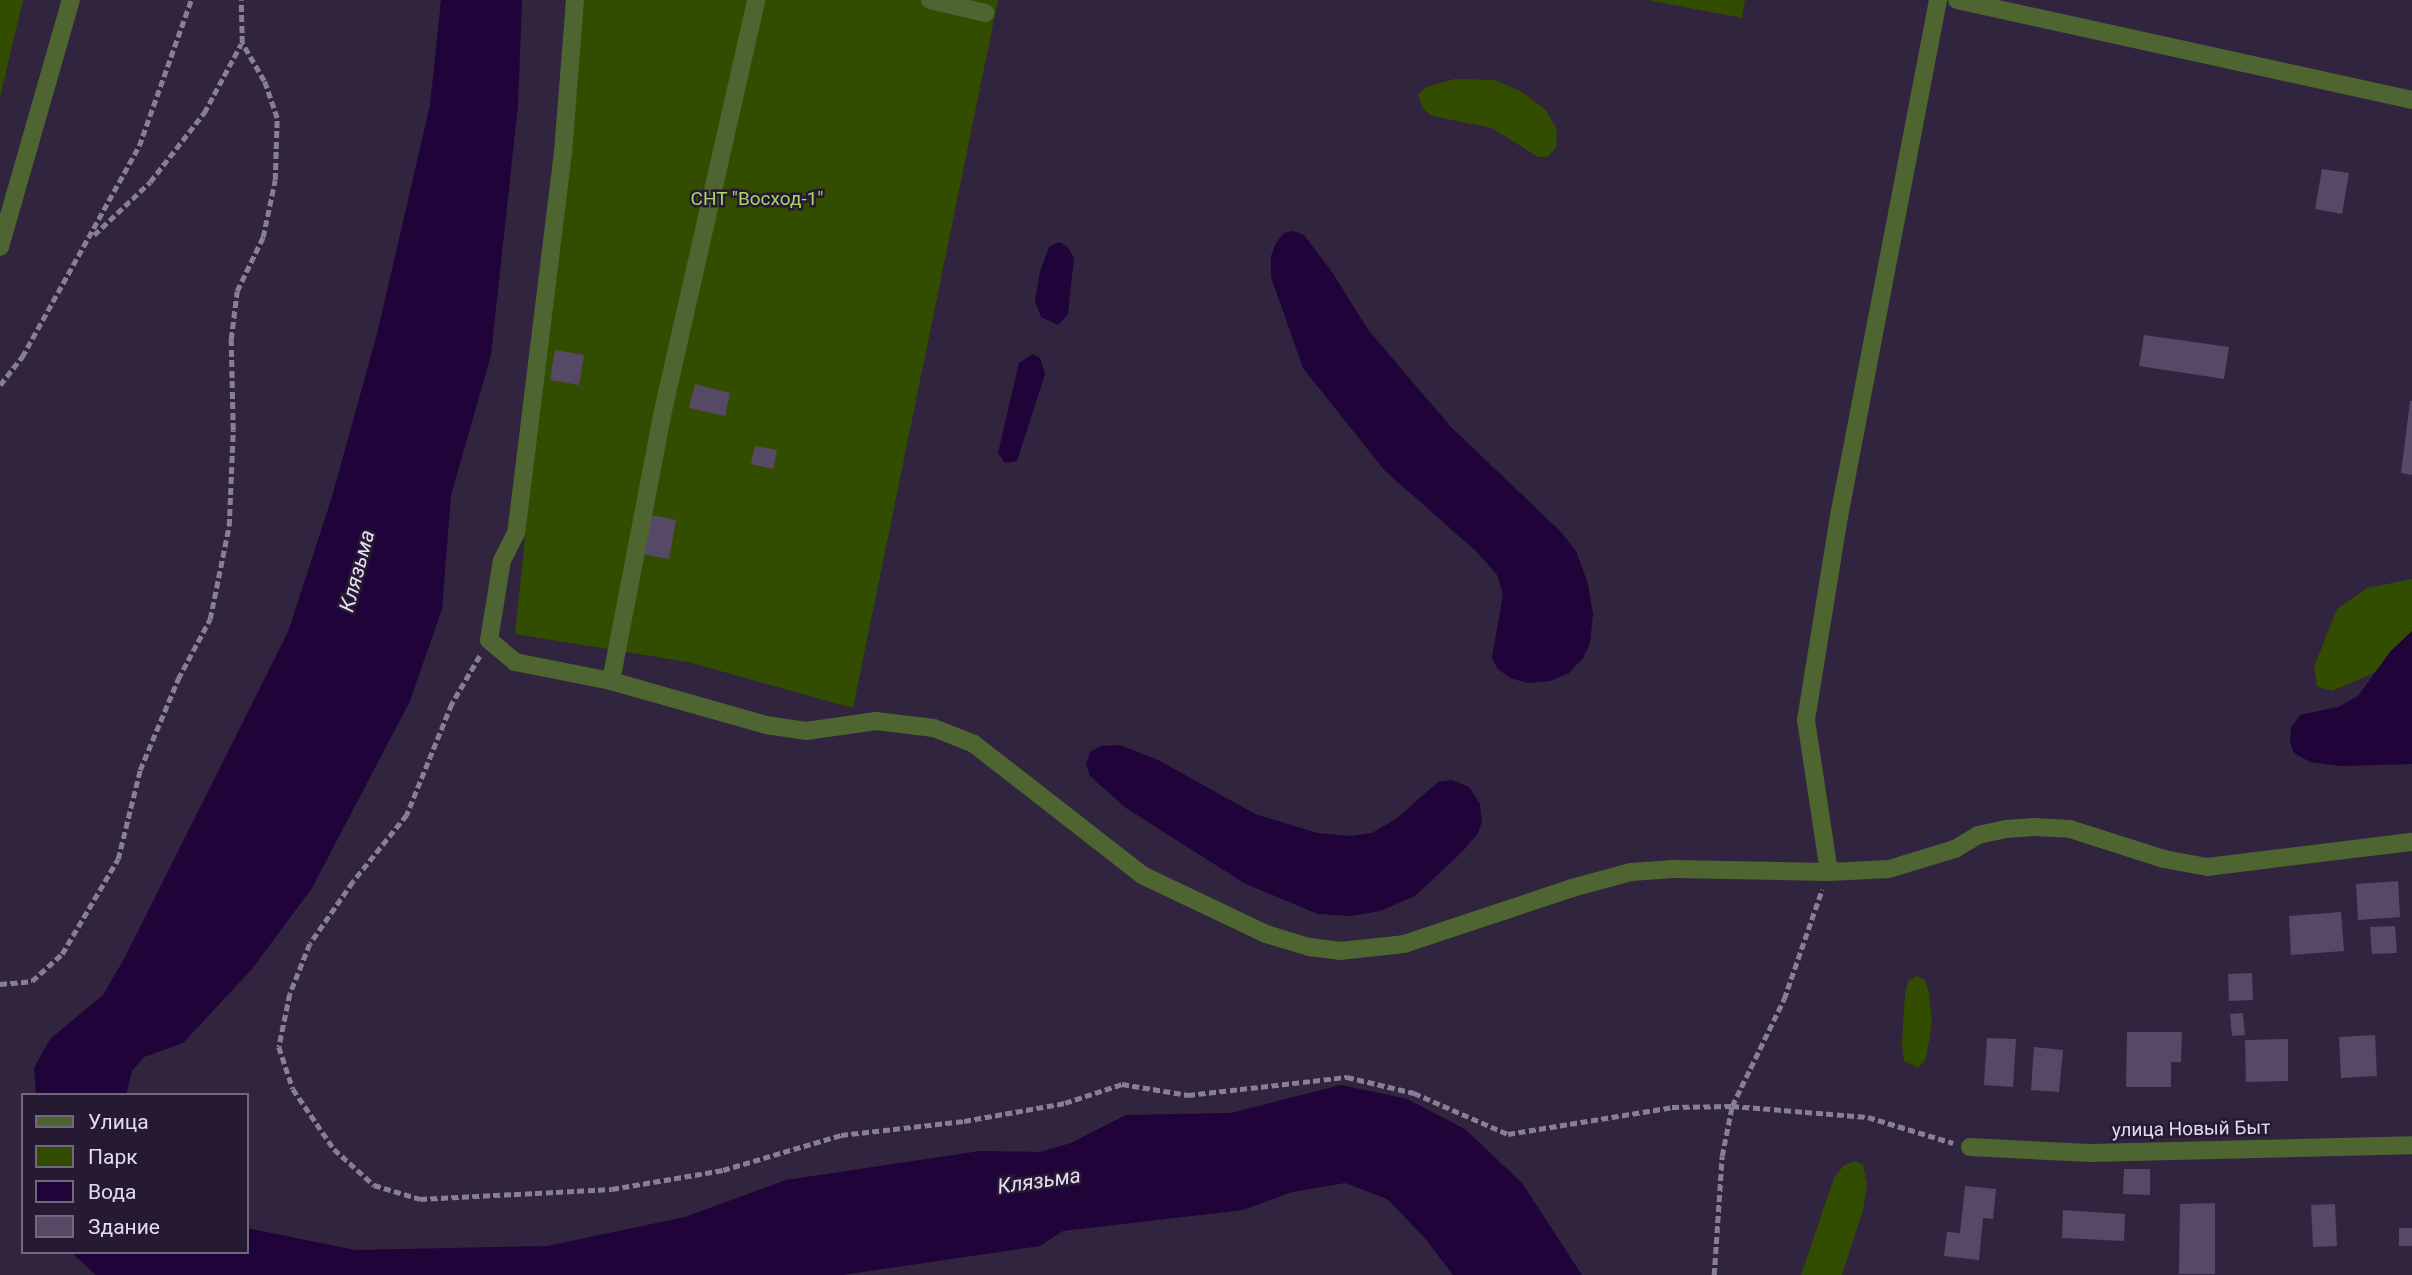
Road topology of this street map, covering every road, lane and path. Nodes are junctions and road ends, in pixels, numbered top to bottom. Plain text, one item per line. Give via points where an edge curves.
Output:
1 (71, 0) edge
2 (191, 0) edge
3 (241, 0) edge
4 (575, 0) edge
5 (757, 0) edge
6 (930, 0) edge
7 (1938, 0) edge
8 (1957, 0) edge
9 (986, 13) dead end
10 (242, 43) junction
11 (2412, 100) edge
12 (90, 238) junction
13 (0, 247) edge
14 (0, 386) edge
15 (489, 640) junction
16 (611, 681) junction
17 (2412, 842) edge
18 (1829, 872) junction
19 (0, 984) edge
20 (1732, 1106) junction
21 (2412, 1145) edge
22 (1970, 1147) joint
23 (1714, 1275) edge

1 - 13 street
2 - 12 path via 139,146
3 - 10 path
4 - 15 street via 563,152 516,533 502,560
5 - 16 street via 662,415
6 - 9 street
7 - 18 street via 1840,511 1806,720
8 - 11 street
10 - 12 path via 196,123 150,182
10 - 19 path via 277,118 275,180 263,237 237,291 229,526 210,619 178,679 140,769 118,859 62,954 32,981
12 - 14 path via 22,357
15 - 16 street via 515,663
15 - 20 path via 452,704 407,815 310,944 290,994 279,1046 293,1089 334,1149 374,1185 420,1199 612,1189 723,1170 841,1135 964,1121 1065,1103 1122,1084 1188,1095 1347,1077 1413,1093 1508,1134 1672,1107
16 - 18 street via 806,731 876,721 934,728 974,744 1142,875 1266,934 1309,947 1340,951 1404,944 1631,872
17 - 18 street via 2207,867 2164,859 2070,829 2034,827 1978,835 1923,860 1889,869
18 - 20 path via 1784,999
20 - 22 path via 1868,1117
20 - 23 path via 1722,1156
21 - 22 street, улица Новый Быт via 2090,1153

